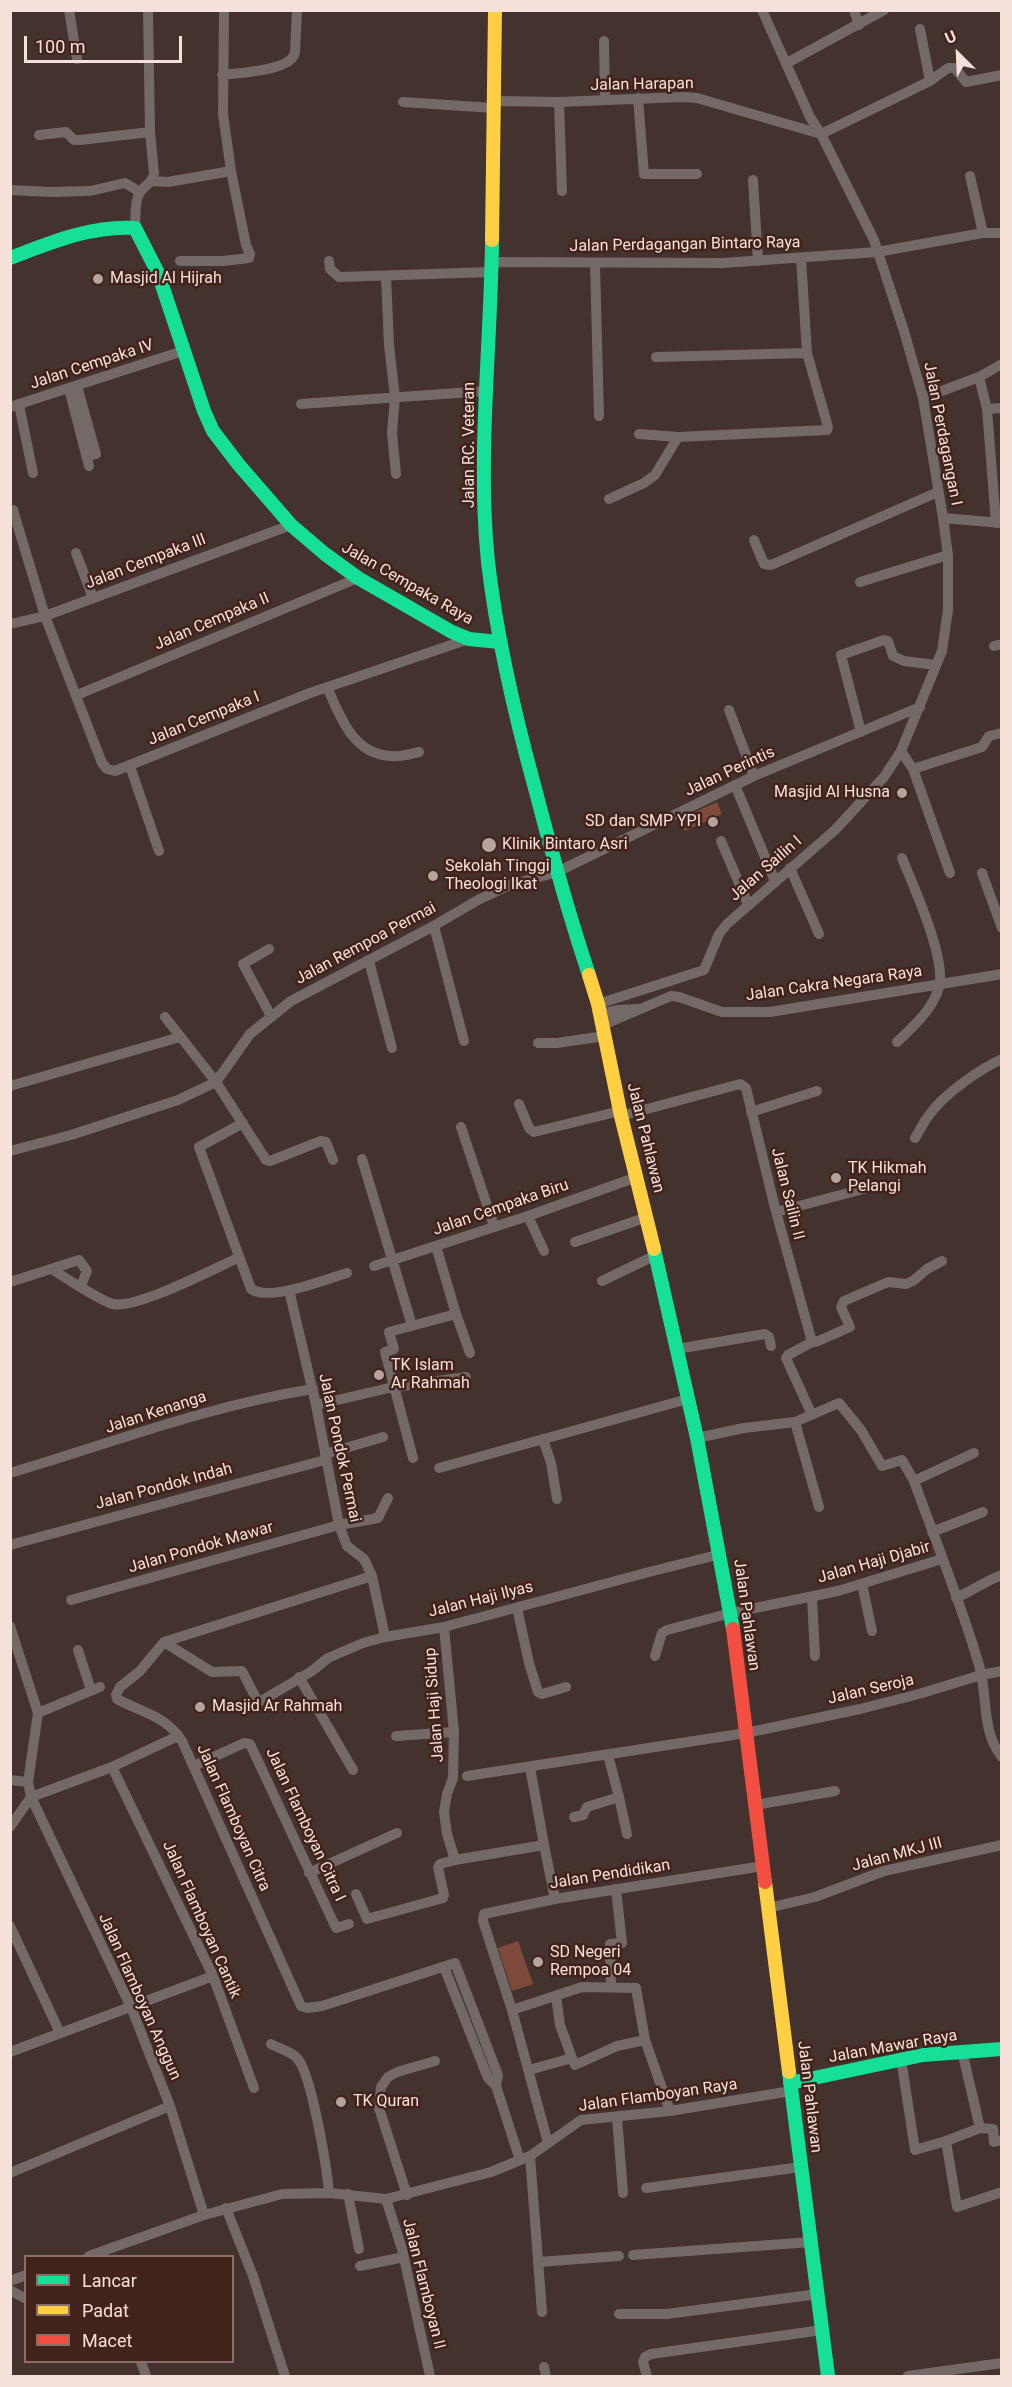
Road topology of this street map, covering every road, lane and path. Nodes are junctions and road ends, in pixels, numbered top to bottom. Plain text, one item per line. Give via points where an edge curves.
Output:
1 (69, 10) edge
2 (148, 10) edge
3 (224, 10) edge
4 (297, 10) edge
5 (495, 10) edge
6 (762, 10) edge
7 (854, 10) edge
8 (884, 10) edge
9 (859, 25) junction
10 (920, 29) dead end
11 (604, 41) dead end
12 (76, 59) dead end
13 (787, 63) junction
14 (222, 75) junction
15 (1002, 75) edge
16 (930, 81) junction
17 (638, 98) junction
18 (605, 100) junction
19 (403, 102) dead end
20 (559, 102) junction
21 (494, 105) junction
22 (150, 132) junction
23 (821, 134) junction
24 (39, 135) dead end
25 (231, 171) junction
26 (697, 174) dead end
27 (970, 176) dead end
28 (753, 180) dead end
29 (152, 181) junction
30 (10, 190) edge
31 (562, 191) dead end
32 (140, 192) junction
33 (135, 228) junction
34 (983, 233) junction
35 (1002, 233) edge
36 (877, 252) junction
37 (10, 258) edge
38 (801, 258) junction
39 (180, 261) dead end
40 (329, 261) dead end
41 (758, 261) junction
42 (595, 264) junction
43 (492, 267) junction
44 (386, 276) junction
45 (183, 351) junction
46 (807, 353) junction
47 (656, 357) dead end
48 (1002, 364) edge
49 (979, 377) junction
50 (73, 387) junction
51 (486, 391) junction
52 (395, 397) junction
53 (923, 398) junction
54 (301, 404) dead end
55 (15, 406) edge
56 (1002, 408) edge
57 (987, 409) junction
58 (599, 416) dead end
59 (639, 434) dead end
60 (678, 437) junction
61 (87, 461) dead end
62 (33, 472) dead end
63 (396, 474) dead end
64 (938, 492) junction
65 (609, 499) dead end
66 (14, 510) dead end
67 (943, 518) junction
68 (999, 523) edge
69 (291, 525) junction
70 (754, 540) dead end
71 (76, 553) dead end
72 (948, 555) junction
73 (358, 578) junction
74 (860, 582) dead end
75 (93, 598) junction
76 (45, 616) junction
77 (10, 624) edge
78 (469, 639) junction
79 (499, 642) junction
80 (936, 666) junction
81 (327, 687) junction
82 (77, 695) junction
83 (920, 707) junction
84 (729, 710) dead end
85 (861, 732) junction
86 (1002, 733) edge
87 (901, 751) junction
88 (419, 752) dead end
89 (130, 766) junction
90 (913, 769) junction
91 (754, 776) junction
92 (735, 786) junction
93 (721, 842) dead end
94 (159, 851) dead end
95 (902, 858) dead end
96 (790, 868) junction
97 (557, 872) junction
98 (950, 873) dead end
99 (982, 873) dead end
100 (776, 881) junction
101 (748, 904) junction
102 (434, 926) junction
103 (1002, 928) edge
104 (819, 934) dead end
105 (269, 949) dead end
106 (369, 960) junction
107 (1002, 974) edge
108 (940, 984) junction
109 (270, 1016) junction
110 (165, 1017) dead end
111 (601, 1019) junction
112 (180, 1037) junction
113 (464, 1041) dead end
114 (897, 1041) dead end
115 (538, 1043) dead end
116 (392, 1048) dead end
117 (1002, 1059) edge
118 (216, 1082) junction
119 (10, 1086) edge
120 (817, 1091) dead end
121 (519, 1104) dead end
122 (751, 1112) junction
123 (621, 1113) junction
124 (243, 1123) junction
125 (461, 1127) dead end
126 (915, 1138) dead end
127 (10, 1151) edge
128 (362, 1159) dead end
129 (333, 1160) dead end
130 (637, 1177) junction
131 (871, 1187) dead end
132 (776, 1212) junction
133 (528, 1216) junction
134 (647, 1217) junction
135 (494, 1226) junction
136 (574, 1242) dead end
137 (436, 1246) junction
138 (544, 1251) dead end
139 (656, 1255) junction
140 (238, 1258) junction
141 (393, 1260) junction
142 (942, 1261) dead end
143 (374, 1266) dead end
144 (52, 1269) junction
145 (347, 1273) dead end
146 (602, 1281) dead end
147 (10, 1282) edge
148 (81, 1286) junction
149 (289, 1290) junction
150 (456, 1314) junction
151 (410, 1319) dead end
152 (812, 1342) junction
153 (771, 1346) dead end
154 (677, 1349) junction
155 (470, 1353) dead end
156 (466, 1377) dead end
157 (395, 1387) junction
158 (312, 1389) junction
159 (688, 1399) junction
160 (316, 1405) junction
161 (812, 1415) junction
162 (795, 1422) junction
163 (383, 1437) dead end
164 (697, 1438) junction
165 (543, 1439) junction
166 (974, 1453) dead end
167 (325, 1457) junction
168 (412, 1458) dead end
169 (438, 1468) dead end
170 (10, 1473) edge
171 (914, 1481) junction
172 (388, 1498) dead end
173 (557, 1499) dead end
174 (819, 1507) dead end
175 (983, 1512) dead end
176 (339, 1525) junction
177 (932, 1532) junction
178 (10, 1545) edge
179 (721, 1554) junction
180 (942, 1559) junction
181 (1002, 1575) edge
182 (372, 1576) junction
183 (862, 1584) junction
184 (812, 1597) junction
185 (956, 1598) junction
186 (71, 1600) dead end
187 (517, 1608) junction
188 (731, 1613) junction
189 (10, 1626) edge
190 (444, 1627) junction
191 (872, 1631) dead end
192 (385, 1637) junction
193 (164, 1642) junction
194 (78, 1650) dead end
195 (655, 1656) dead end
196 (815, 1656) dead end
197 (1002, 1671) edge
198 (981, 1675) junction
199 (299, 1677) junction
200 (566, 1687) dead end
201 (38, 1713) junction
202 (454, 1732) junction
203 (746, 1733) junction
204 (178, 1736) junction
205 (396, 1736) dead end
206 (608, 1755) junction
207 (1002, 1757) edge
208 (194, 1766) junction
209 (112, 1767) junction
210 (530, 1767) junction
211 (353, 1770) dead end
212 (467, 1776) dead end
213 (10, 1780) edge
214 (28, 1782) junction
215 (835, 1791) dead end
216 (31, 1797) junction
217 (619, 1797) junction
218 (755, 1805) junction
219 (574, 1817) dead end
220 (10, 1827) edge
221 (397, 1833) dead end
222 (627, 1834) dead end
223 (544, 1845) junction
224 (1002, 1845) edge
225 (455, 1860) junction
226 (763, 1866) junction
227 (309, 1873) junction
228 (616, 1889) junction
229 (356, 1894) dead end
230 (555, 1899) junction
231 (768, 1908) junction
232 (349, 1924) dead end
233 (11, 1926) edge
234 (213, 1976) junction
235 (611, 1987) junction
236 (556, 1996) junction
237 (131, 2007) junction
238 (512, 2010) junction
239 (60, 2033) junction
240 (645, 2040) junction
241 (271, 2044) dead end
242 (1002, 2049) edge
243 (962, 2051) junction
244 (10, 2052) edge
245 (572, 2058) junction
246 (901, 2059) junction
247 (435, 2061) dead end
248 (529, 2070) junction
249 (791, 2087) junction
250 (254, 2088) dead end
251 (170, 2106) junction
252 (670, 2111) junction
253 (617, 2116) junction
254 (980, 2128) junction
255 (1002, 2140) edge
256 (946, 2141) junction
257 (548, 2143) junction
258 (525, 2158) junction
259 (801, 2167) junction
260 (10, 2172) edge
261 (646, 2188) dead end
262 (1002, 2192) edge
263 (329, 2193) junction
264 (623, 2193) dead end
265 (348, 2194) junction
266 (407, 2195) junction
267 (386, 2199) junction
268 (226, 2208) junction
269 (204, 2215) junction
270 (811, 2242) junction
271 (359, 2249) dead end
272 (101, 2255) edge
273 (633, 2255) dead end
274 (619, 2256) dead end
275 (404, 2257) junction
276 (539, 2262) junction
277 (360, 2266) dead end
278 (10, 2290) edge
279 (818, 2294) junction
280 (24, 2298) edge
281 (542, 2312) dead end
282 (619, 2314) dead end
283 (822, 2330) junction
284 (1002, 2363) edge
285 (285, 2376) edge
286 (430, 2376) edge
287 (647, 2376) edge
288 (828, 2376) edge
289 (908, 2376) edge

1 - 12 street
2 - 22 street
3 - 14 street
4 - 14 street via 295,58 264,69
5 - 21 main road, Jalan RC. Veteran
6 - 13 street
7 - 9 street
8 - 9 street
9 - 13 street
10 - 16 street
11 - 18 street
13 - 23 street
14 - 25 street
15 - 16 street via 964,81 957,69 948,68
16 - 23 street
17 - 18 street, Jalan Harapan
17 - 23 street, Jalan Harapan via 697,98
17 - 26 street via 644,174
18 - 20 street, Jalan Harapan
19 - 21 street, Jalan Harapan
20 - 21 street, Jalan Harapan
20 - 31 street
21 - 43 main road, Jalan RC. Veteran
22 - 24 street via 80,140 66,132
22 - 29 street
23 - 36 street
25 - 29 street via 168,182
25 - 39 street via 249,258
27 - 34 street
28 - 41 street
29 - 32 street
30 - 32 street via 90,191 125,183
32 - 33 street
33 - 37 main road via 69,238
33 - 45 main road, Jalan Cempaka Raya via 158,273
34 - 35 street, Jalan Perdagangan Bintaro Raya
34 - 36 street, Jalan Perdagangan Bintaro Raya
36 - 38 street, Jalan Perdagangan Bintaro Raya
36 - 53 street, Jalan Perdagangan I
38 - 41 street, Jalan Perdagangan Bintaro Raya
38 - 46 street
40 - 44 street, Jalan Perdagangan Bintaro Raya via 330,269 339,277
41 - 42 street, Jalan Perdagangan Bintaro Raya
42 - 43 street, Jalan Perdagangan Bintaro Raya
42 - 58 street
43 - 44 street, Jalan Perdagangan Bintaro Raya
43 - 51 main road, Jalan RC. Veteran
44 - 52 street
45 - 50 street, Jalan Cempaka IV
45 - 69 main road, Jalan Cempaka Raya via 213,431
46 - 47 street
46 - 60 street via 826,431
48 - 49 street
49 - 53 street
49 - 57 street
50 - 55 street, Jalan Cempaka IV
50 - 61 street
51 - 52 street
51 - 79 main road, Jalan RC. Veteran via 488,560
52 - 54 street
52 - 63 street via 392,433
53 - 64 street, Jalan Perdagangan I
55 - 62 street
56 - 57 street
57 - 68 street
59 - 60 street
60 - 65 street via 655,475
64 - 67 street, Jalan Perdagangan I
64 - 70 street via 771,565 764,564
66 - 76 street, Jalan Cempaka I
67 - 68 street
67 - 72 street, Jalan Perdagangan I
69 - 73 main road, Jalan Cempaka Raya
69 - 75 street, Jalan Cempaka III
71 - 75 street
72 - 74 street
72 - 80 street, Jalan Perdagangan I via 948,610
73 - 78 main road, Jalan Cempaka Raya
73 - 82 street, Jalan Cempaka II
75 - 76 street, Jalan Cempaka III
76 - 77 street, Jalan Cempaka III
76 - 82 street, Jalan Cempaka I
78 - 79 main road, Jalan Cempaka Raya
78 - 81 street, Jalan Cempaka I
79 - 97 main road, Jalan RC. Veteran
80 - 83 street, Jalan Perdagangan I
80 - 85 street via 893,656 884,640 841,655
81 - 88 street via 347,730 362,746 388,756
81 - 89 street, Jalan Cempaka I
82 - 89 street, Jalan Cempaka I via 106,769 115,771
83 - 85 street, Jalan Perintis
83 - 87 street, Jalan Sailin I
84 - 91 street
85 - 91 street, Jalan Perintis
86 - 90 street via 989,736 982,747
87 - 90 street
87 - 96 street, Jalan Sailin I via 884,777 836,830
89 - 94 street
90 - 98 street
91 - 92 street, Jalan Perintis
92 - 97 street, Jalan Perintis
92 - 100 street
93 - 101 street
95 - 108 street via 935,949
96 - 100 street, Jalan Sailin I
96 - 104 street
97 - 102 street, Jalan Rempoa Permai via 510,885
97 - 111 main road, Jalan Pahlawan
99 - 103 street
100 - 101 street, Jalan Sailin I
101 - 111 street, Jalan Sailin I via 719,934 704,970
102 - 106 street, Jalan Rempoa Permai
102 - 113 street
105 - 109 street via 243,964
106 - 109 street, Jalan Rempoa Permai
106 - 116 street
107 - 108 street, Jalan Cakra Negara Raya
108 - 111 street, Jalan Cakra Negara Raya via 770,1012 722,1012 675,996 619,1020
108 - 114 street via 920,1020
109 - 118 street, Jalan Rempoa Permai via 250,1034
110 - 112 street
111 - 115 street via 556,1043
111 - 123 main road, Jalan Pahlawan
112 - 118 street
112 - 119 street
117 - 126 street via 947,1097 931,1112
118 - 124 street
118 - 127 street via 178,1100
120 - 122 street
121 - 123 street via 534,1132
122 - 123 street, Jalan Sailin II via 746,1088 741,1084
122 - 132 street, Jalan Sailin II
123 - 130 main road, Jalan Pahlawan
124 - 129 street via 268,1161 321,1141 326,1142
124 - 140 street via 199,1148
125 - 135 street
128 - 141 street
130 - 133 street, Jalan Cempaka Biru
130 - 134 main road, Jalan Pahlawan
131 - 132 street
132 - 152 street, Jalan Sailin II
133 - 135 street, Jalan Cempaka Biru
133 - 138 street
134 - 136 street
134 - 139 main road, Jalan Pahlawan
135 - 137 street, Jalan Cempaka Biru
137 - 141 street, Jalan Cempaka Biru
137 - 150 street
139 - 146 street
139 - 154 main road, Jalan Pahlawan
140 - 148 street via 128,1304 111,1304
140 - 149 street via 253,1291
141 - 143 street, Jalan Cempaka Biru
141 - 151 street
142 - 152 street via 913,1281 888,1282 844,1301 841,1307 850,1327
144 - 147 street
144 - 148 street
144 - 148 street via 79,1260 87,1271
145 - 149 street
149 - 158 street, Jalan Pondok Permai
150 - 155 street
150 - 157 street via 389,1332 394,1348 385,1352
152 - 161 street via 786,1358
153 - 154 street via 765,1334
154 - 159 main road, Jalan Pahlawan
156 - 157 street
157 - 160 street
157 - 168 street
158 - 160 street, Jalan Pondok Permai
158 - 170 street, Jalan Kenanga via 175,1420
159 - 164 main road, Jalan Pahlawan
159 - 165 street
160 - 167 street, Jalan Pondok Permai
161 - 162 street
161 - 171 street via 840,1403 881,1465 902,1459
162 - 164 street
162 - 174 street
163 - 167 street, Jalan Pondok Indah
164 - 179 main road, Jalan Pahlawan
165 - 169 street
165 - 173 street
166 - 171 street
167 - 176 street, Jalan Pondok Permai
167 - 178 street, Jalan Pondok Indah
171 - 177 street
172 - 176 street, Jalan Pondok Mawar via 378,1518
175 - 177 street
176 - 182 street, Jalan Pondok Permai via 347,1546 364,1559
176 - 186 street, Jalan Pondok Mawar
177 - 180 street
179 - 187 street, Jalan Haji Ilyas
179 - 188 main road, Jalan Pahlawan
180 - 183 street, Jalan Haji Djabir
180 - 185 street, Jalan Haji Djabir
181 - 185 street
182 - 192 street, Jalan Pondok Permai
182 - 193 street
183 - 184 street, Jalan Haji Djabir
183 - 191 street
184 - 188 street, Jalan Haji Djabir
184 - 196 street
185 - 198 street, Jalan Haji Djabir
187 - 190 street, Jalan Haji Ilyas
187 - 200 street via 538,1692
188 - 195 street, Jalan Haji Djabir via 664,1631
188 - 203 main road, Jalan Pahlawan
189 - 201 street
190 - 192 street, Jalan Haji Ilyas
190 - 202 street, Jalan Haji Sidup
192 - 199 street, Jalan Haji Ilyas via 340,1652
193 - 199 street, Jalan Haji Ilyas via 212,1671 242,1671 257,1701
193 - 204 street via 116,1695 117,1699 168,1724
194 - 201 street via 96,1688
197 - 198 street, Jalan Seroja
198 - 203 street, Jalan Seroja via 860,1709
198 - 207 street, Jalan Haji Djabir via 991,1743
199 - 211 street
201 - 214 street, Jalan Flamboyan Anggun
202 - 205 street
202 - 225 street, Jalan Haji Sidup via 453,1778 444,1812
203 - 206 street, Jalan Haji Sidup
203 - 218 main road, Jalan Pahlawan
204 - 208 street, Jalan Flamboyan Citra
204 - 209 street, Jalan Flamboyan Citra
206 - 210 street, Jalan Haji Sidup
206 - 217 street
208 - 227 street, Jalan Flamboyan Citra I via 244,1743 250,1744
208 - 258 street, Jalan Flamboyan Citra via 296,1997 305,2008 444,1967
209 - 216 street, Jalan Flamboyan Citra
209 - 234 street, Jalan Flamboyan Cantik
210 - 212 street, Jalan Haji Sidup
210 - 223 street
213 - 214 street
214 - 216 street, Jalan Flamboyan Anggun
215 - 218 street
216 - 220 street
216 - 237 street, Jalan Flamboyan Anggun
217 - 219 street via 587,1807 583,1815
217 - 222 street
218 - 226 main road, Jalan Pahlawan
221 - 227 street
223 - 225 street
223 - 230 street
224 - 231 street, Jalan MKJ III via 884,1871 815,1897
225 - 229 street via 438,1867 443,1898 367,1919
226 - 228 street, Jalan Pendidikan
226 - 231 main road, Jalan Pahlawan
227 - 232 street, Jalan Flamboyan Citra I via 336,1929
228 - 230 street, Jalan Pendidikan
228 - 235 street via 622,1943 610,1944
230 - 238 street, Jalan Pendidikan via 484,1914
231 - 249 main road, Jalan Pahlawan
233 - 239 street
234 - 237 street
234 - 250 street, Jalan Flamboyan Cantik
235 - 236 street via 582,1987
235 - 240 street via 637,1989
236 - 238 street
236 - 245 street via 560,2025
237 - 239 street
237 - 251 street, Jalan Flamboyan Anggun
238 - 248 street
239 - 244 street
240 - 245 street via 618,2046 575,2065
240 - 252 street
241 - 263 street via 297,2057 306,2075
242 - 243 main road, Jalan Mawar Raya
243 - 246 main road, Jalan Mawar Raya
243 - 254 street
245 - 248 street
246 - 249 main road, Jalan Mawar Raya
246 - 256 street via 915,2150
247 - 266 street via 397,2072 381,2087 380,2108
248 - 257 street
249 - 252 street, Jalan Flamboyan Raya
249 - 259 main road, Jalan Pahlawan
251 - 260 street
251 - 269 street, Jalan Flamboyan Anggun
252 - 253 street, Jalan Flamboyan Raya
253 - 257 street, Jalan Flamboyan Raya via 577,2121
253 - 264 street
254 - 255 street via 993,2129 994,2142
254 - 256 street
256 - 262 street via 957,2207
257 - 258 street, Jalan Flamboyan Raya
258 - 266 street, Jalan Flamboyan Raya via 491,2172
258 - 276 street
259 - 261 street
259 - 270 main road, Jalan Pahlawan
263 - 265 street, Jalan Flamboyan Raya
263 - 268 street, Jalan Flamboyan Raya via 282,2194
265 - 267 street, Jalan Flamboyan Raya
265 - 271 street
266 - 267 street, Jalan Flamboyan Raya
267 - 275 street, Jalan Flamboyan II
268 - 269 street, Jalan Flamboyan Raya
268 - 285 street
269 - 272 street, Jalan Flamboyan Raya
270 - 273 street
270 - 279 main road, Jalan Pahlawan
274 - 276 street
275 - 277 street
275 - 286 street, Jalan Flamboyan II
276 - 281 street
278 - 280 street
279 - 282 street via 667,2314
279 - 283 main road, Jalan Pahlawan
283 - 287 street via 651,2354 643,2362
283 - 288 main road, Jalan Pahlawan
284 - 289 street

